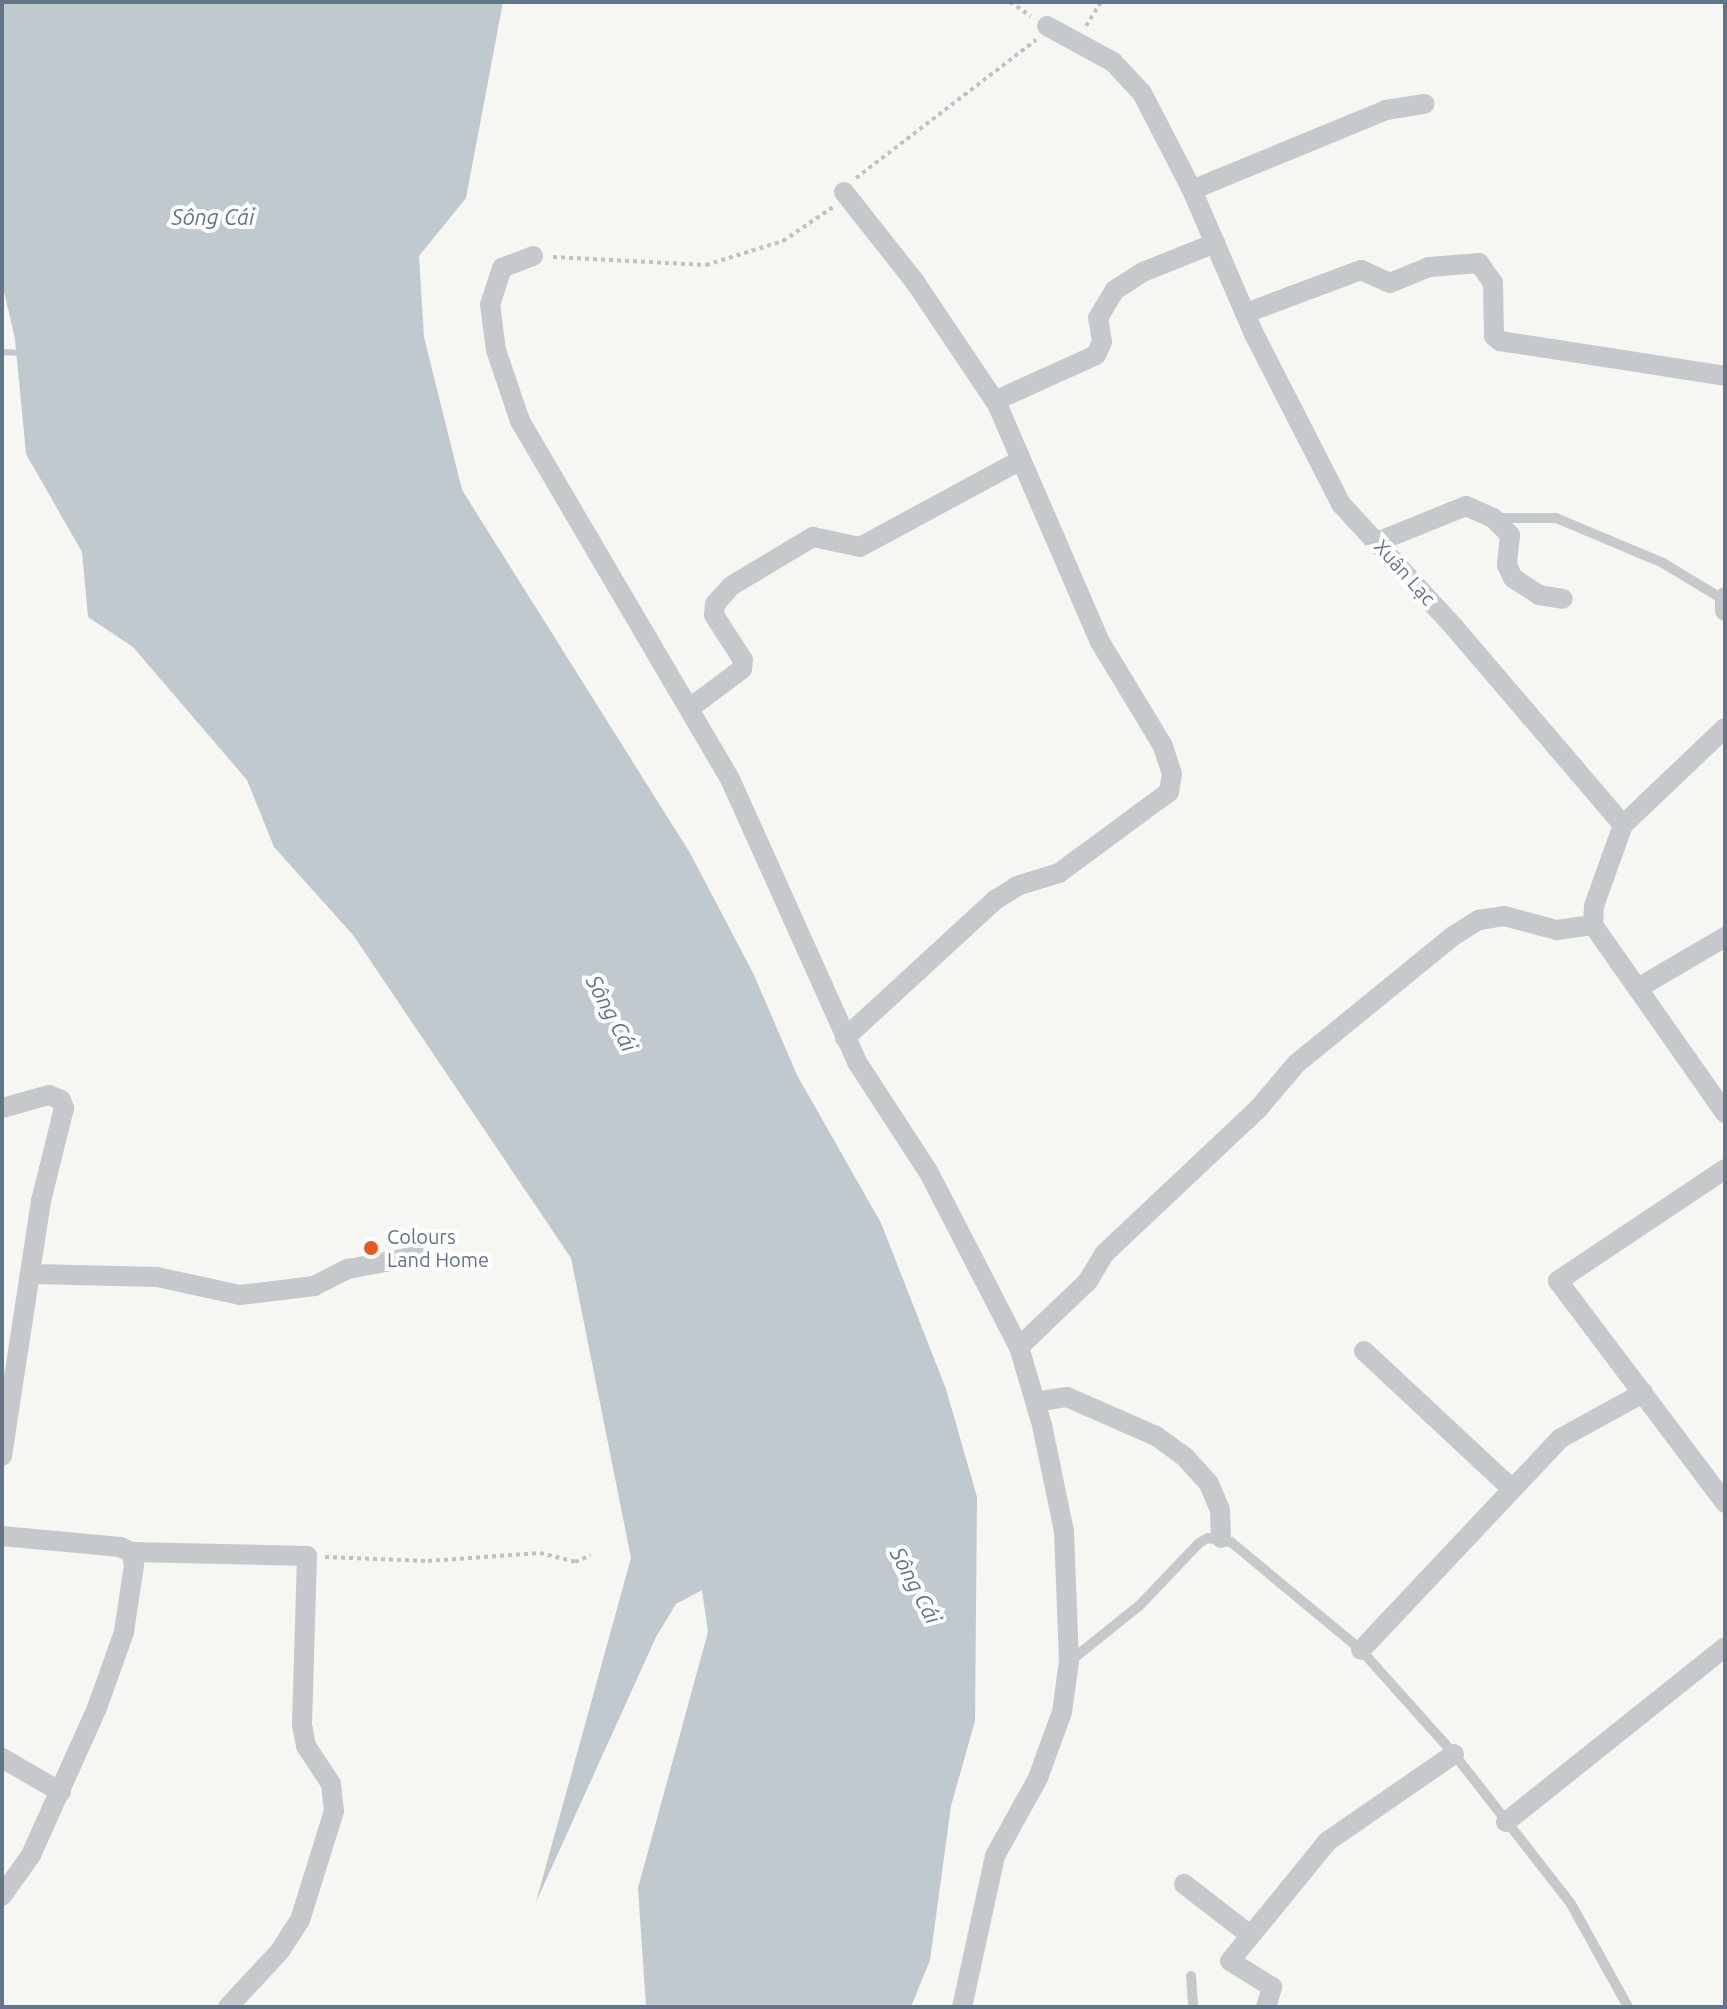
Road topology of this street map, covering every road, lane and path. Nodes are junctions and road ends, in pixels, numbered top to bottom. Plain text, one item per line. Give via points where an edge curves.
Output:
1 (1010, 2) edge
2 (1101, 2) edge
3 (1047, 26) junction
4 (1076, 42) junction
5 (1425, 104) dead end
6 (1192, 190) junction
7 (844, 192) junction
8 (1215, 243) junction
9 (533, 256) joint
10 (1246, 313) junction
11 (1725, 376) edge
12 (997, 404) junction
13 (1019, 461) junction
14 (1493, 518) junction
15 (1377, 542) junction
16 (1724, 598) edge
17 (1563, 599) dead end
18 (1725, 611) edge
19 (690, 708) junction
20 (1725, 728) edge
21 (1623, 825) junction
22 (1593, 925) junction
23 (1725, 937) edge
24 (1638, 988) junction
25 (845, 1038) junction
26 (2, 1108) edge
27 (1725, 1113) edge
28 (1725, 1169) edge
29 (422, 1255) dead end
30 (34, 1274) junction
31 (1019, 1347) junction
32 (1364, 1351) dead end
33 (1643, 1393) junction
34 (1035, 1402) junction
35 (2, 1456) edge
36 (1511, 1488) junction
37 (1725, 1503) edge
38 (2, 1536) edge
39 (1221, 1538) junction
40 (131, 1552) junction
41 (591, 1555) dead end
42 (307, 1556) junction
43 (1725, 1647) edge
44 (1361, 1650) junction
45 (1069, 1662) junction
46 (1454, 1754) junction
47 (2, 1758) edge
48 (61, 1792) junction
49 (1506, 1822) junction
50 (1184, 1884) dead end
51 (2, 1896) edge
52 (1250, 1935) junction
53 (1191, 1976) dead end
54 (228, 2007) edge
55 (962, 2007) edge
56 (1193, 2007) edge
57 (1266, 2007) edge
58 (1628, 2007) edge

1 - 3 path
2 - 4 path
3 - 4 street, Xuân Lạc
3 - 7 path via 1035,41 909,135
4 - 6 street, Xuân Lạc via 1132,79
5 - 6 street via 1386,110
6 - 8 street, Xuân Lạc
7 - 9 path via 831,209 783,241 706,265
7 - 12 street via 915,282
8 - 10 street, Xuân Lạc
8 - 12 street via 1143,272 1115,290 1098,318 1102,342 1096,355
9 - 19 street via 502,268 494,283 490,322 507,386 554,485
10 - 11 street via 1361,270 1390,283 1429,267 1479,263 1493,283 1494,336 1500,341
10 - 15 street, Xuân Lạc via 1330,488
12 - 13 street
13 - 19 street via 860,547 813,537 731,586 714,609 743,660 742,669
13 - 25 street via 1100,642 1163,746 1172,783 1164,796 1078,860 995,900
14 - 15 street via 1466,506
14 - 16 lane via 1556,518 1663,563
14 - 17 street via 1510,535 1507,565 1513,578 1539,595
15 - 21 street, Xuân Lạc
16 - 18 street
19 - 25 street via 730,779
20 - 21 street
21 - 22 street via 1594,906
22 - 24 street
22 - 31 street via 1557,930 1504,916 1479,920 1453,936 1296,1064 1258,1109 1104,1254 1088,1281
23 - 24 street
24 - 27 street
25 - 31 street via 929,1173
26 - 30 street via 49,1095 63,1104 41,1201
28 - 33 street via 1558,1281
29 - 30 street via 348,1269 314,1286 240,1295 157,1277
30 - 35 street
31 - 34 street
32 - 36 street
33 - 36 street via 1561,1438
33 - 37 street
34 - 39 street via 1067,1397 1156,1436 1185,1457 1209,1484 1220,1510
34 - 45 street via 1064,1531
36 - 44 street
38 - 40 street via 101,1543
39 - 44 lane via 1279,1578
39 - 45 lane via 1199,1543 1140,1605
40 - 42 street
40 - 48 street via 134,1587 124,1632
41 - 42 path via 575,1562 540,1553 428,1561
42 - 54 street via 302,1725 306,1746 331,1784 334,1811 300,1920 280,1951
43 - 49 street
44 - 46 lane
45 - 55 street via 1062,1712 1038,1778 995,1856
46 - 49 lane
46 - 52 street via 1328,1841
47 - 48 street
48 - 51 street via 31,1855
49 - 58 lane via 1571,1904
50 - 52 street
52 - 57 street via 1230,1961 1272,1987
53 - 56 lane

